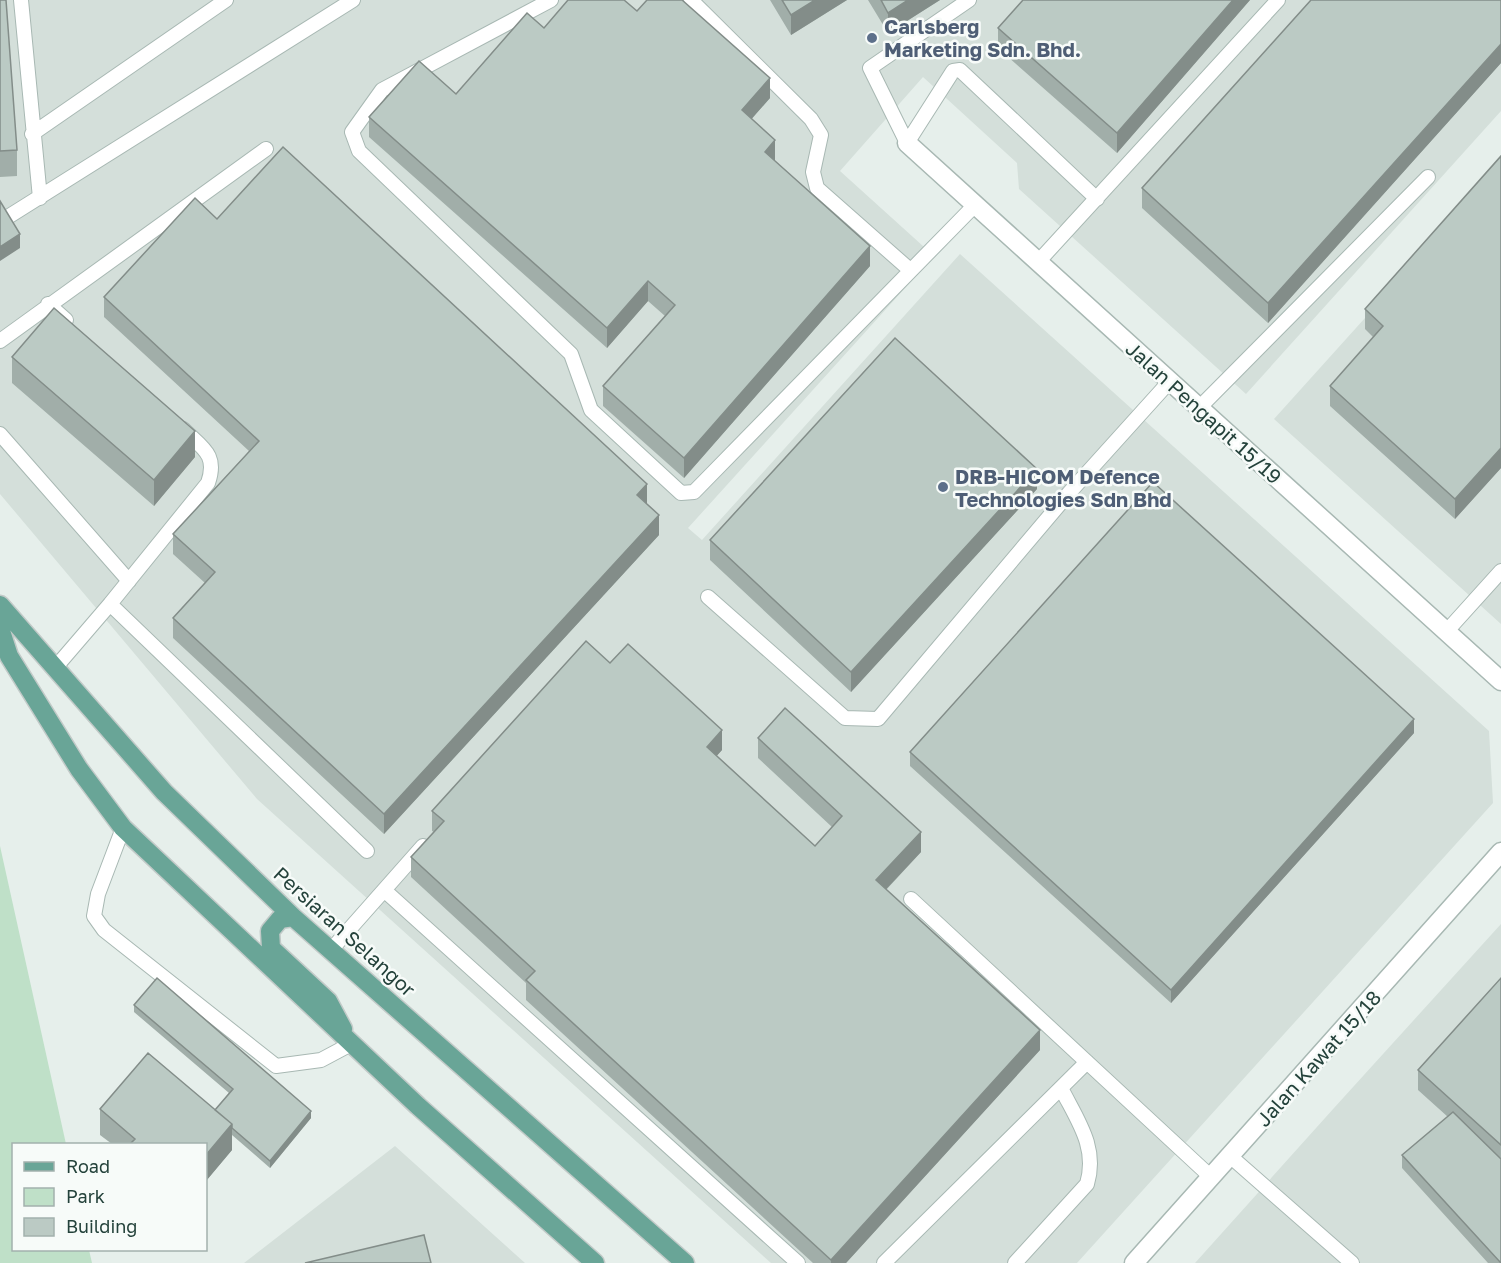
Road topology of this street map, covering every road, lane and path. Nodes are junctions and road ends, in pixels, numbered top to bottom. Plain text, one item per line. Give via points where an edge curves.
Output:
1 (21, 0) edge
2 (226, 0) edge
3 (353, 0) edge
4 (551, 0) edge
5 (691, 0) edge
6 (969, 0) edge
7 (1278, 0) edge
8 (32, 134) junction
9 (907, 143) junction
10 (266, 149) dead end
11 (1428, 177) dead end
12 (40, 198) junction
13 (1097, 198) junction
14 (975, 205) junction
15 (3, 220) edge
16 (1038, 262) junction
17 (910, 270) junction
18 (48, 304) junction
19 (74, 327) edge
20 (0, 341) edge
21 (1170, 381) junction
22 (1199, 408) junction
23 (175, 422) edge
24 (0, 434) edge
25 (1501, 571) edge
26 (129, 581) junction
27 (708, 597) dead end
28 (110, 604) junction
29 (0, 605) edge
30 (0, 628) edge
31 (1446, 632) junction
32 (55, 668) junction
33 (1501, 681) edge
34 (123, 828) junction
35 (423, 846) edge
36 (366, 851) dead end
37 (1501, 852) edge
38 (384, 890) junction
39 (910, 899) dead end
40 (293, 917) junction
41 (331, 950) junction
42 (351, 1044) junction
43 (1087, 1062) junction
44 (1060, 1088) junction
45 (1230, 1156) junction
46 (1211, 1177) junction
47 (595, 1263) edge
48 (685, 1263) edge
49 (798, 1263) edge
50 (884, 1263) edge
51 (1015, 1263) edge
52 (1134, 1263) edge
53 (1352, 1263) edge

1 - 8 lane
2 - 8 lane
3 - 12 lane
4 - 17 lane via 382,90 352,132 359,151 571,354 591,411 681,493 694,492
5 - 17 lane via 811,119 821,135 813,172 817,188
6 - 9 lane via 870,68
7 - 13 lane
8 - 12 lane
9 - 13 lane via 953,71 960,70
9 - 14 street, Jalan Pengapit 15/19
10 - 18 lane
11 - 22 lane
12 - 15 lane
13 - 16 lane
14 - 16 street, Jalan Pengapit 15/19
14 - 17 lane
16 - 21 street, Jalan Pengapit 15/19
18 - 19 lane
18 - 20 lane
21 - 22 street, Jalan Pengapit 15/19
21 - 27 lane via 1069,493 878,720 845,718
22 - 31 street, Jalan Pengapit 15/19
23 - 26 lane via 209,454 214,468 208,483
24 - 26 lane
25 - 31 lane
26 - 28 lane
28 - 32 lane
28 - 36 lane
29 - 32 main road, Persiaran Selangor
30 - 34 main road via 9,657 78,769
31 - 33 street, Jalan Pengapit 15/19
32 - 40 main road, Persiaran Selangor via 165,792
34 - 42 main road
34 - 42 lane via 98,894 94,916 104,930 276,1066 321,1060
35 - 38 lane
37 - 45 street, Jalan Kawat 15/18
38 - 41 lane
38 - 49 lane
39 - 43 lane
40 - 41 main road, Persiaran Selangor
40 - 42 main road via 280,919 270,931 271,948 328,1001
41 - 48 main road, Persiaran Selangor
42 - 47 main road
43 - 44 lane
43 - 46 lane
44 - 50 lane
44 - 51 lane via 1091,1153 1092,1167 1087,1184
45 - 46 street, Jalan Kawat 15/18
45 - 53 lane
46 - 52 street, Jalan Kawat 15/18

